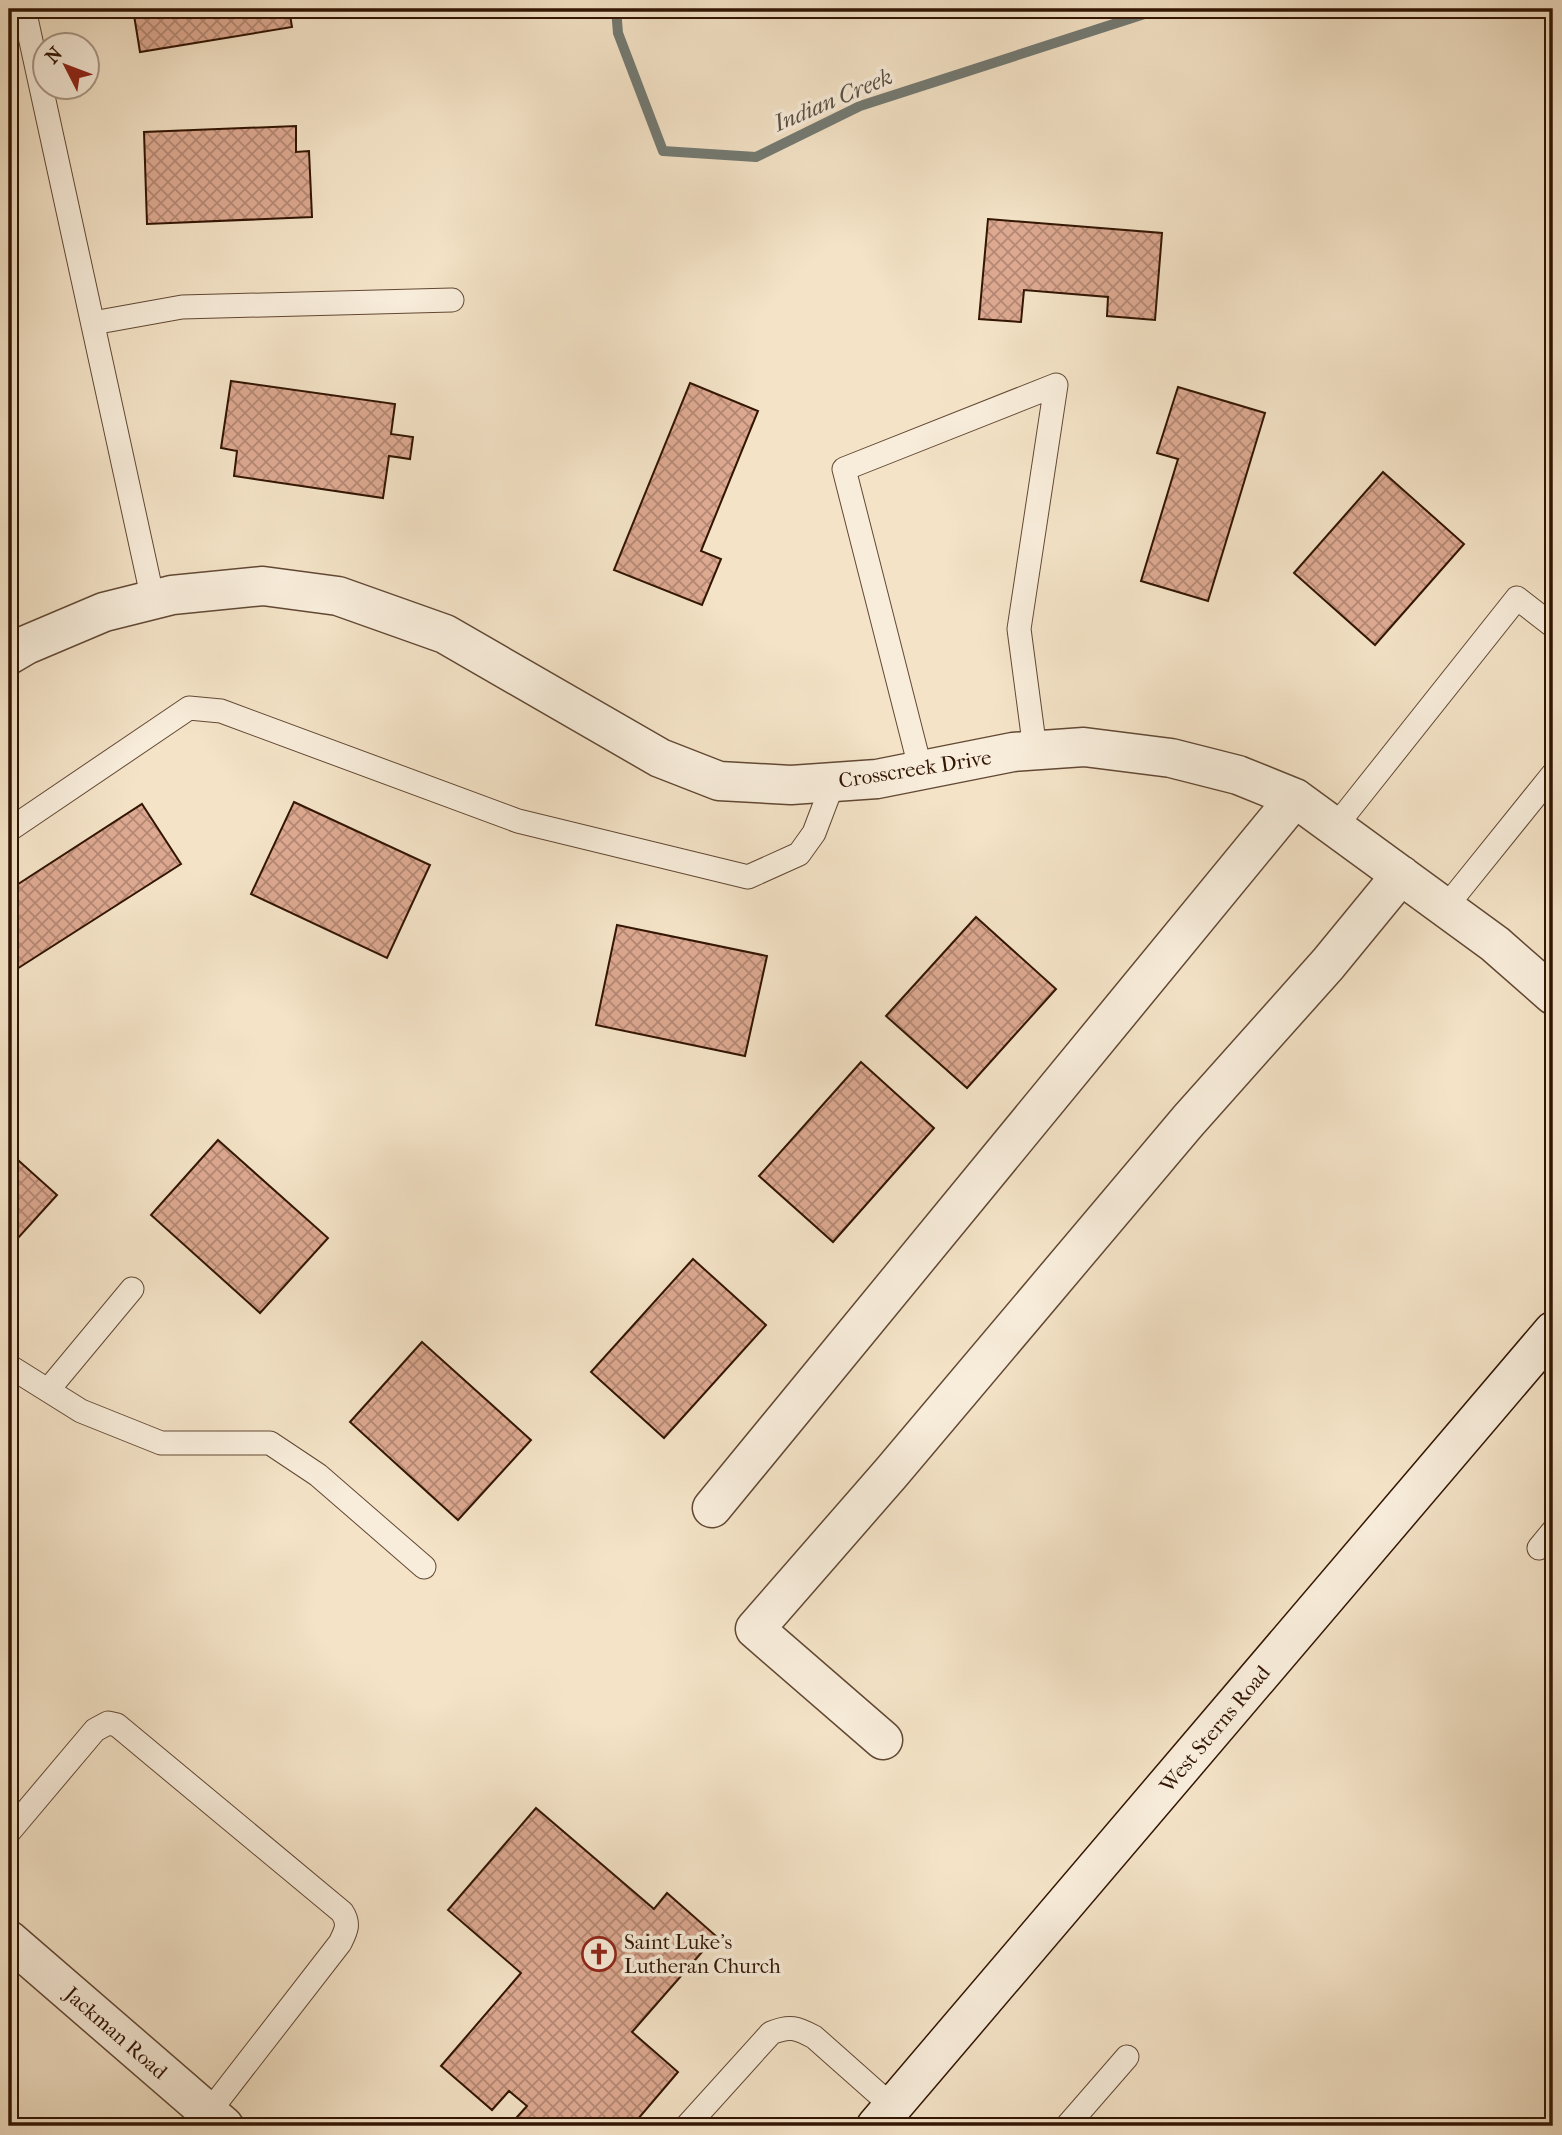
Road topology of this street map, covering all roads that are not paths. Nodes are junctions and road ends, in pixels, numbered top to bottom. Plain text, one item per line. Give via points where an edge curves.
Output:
1 (24, 9) edge
2 (452, 300) dead end
3 (93, 323) junction
4 (153, 600) junction
5 (1553, 626) edge
6 (9, 655) edge
7 (1035, 750) junction
8 (921, 771) junction
9 (1553, 774) edge
10 (833, 783) junction
11 (1295, 798) junction
12 (1335, 827) junction
13 (9, 830) edge
14 (1401, 875) junction
15 (1445, 908) junction
16 (1553, 995) edge
17 (132, 1289) dead end
18 (1553, 1331) edge
19 (9, 1366) edge
20 (48, 1390) junction
21 (712, 1508) dead end
22 (424, 1567) dead end
23 (883, 1740) dead end
24 (9, 1832) edge
25 (9, 1940) edge
26 (1127, 2057) dead end
27 (885, 2117) edge
28 (210, 2122) edge
29 (687, 2126) edge
30 (1067, 2126) edge

1 - 3 lane
2 - 3 lane via 182,307
3 - 4 lane
4 - 6 street, Crosscreek Drive via 104,612
4 - 10 street, Crosscreek Drive via 263,586 338,596 445,634 660,758 719,782
5 - 12 lane via 1517,598
7 - 8 street, Crosscreek Drive
7 - 8 lane via 1019,629 1056,385 844,469
7 - 11 street, Crosscreek Drive via 1084,747 1171,758 1238,775
8 - 10 street, Crosscreek Drive
9 - 15 lane
10 - 13 lane via 814,833 799,854 748,877 518,821 221,711 190,708
11 - 12 street, Crosscreek Drive
11 - 21 street
12 - 14 street, Crosscreek Drive
14 - 15 street, Crosscreek Drive
14 - 23 street via 755,1629
15 - 16 street, Crosscreek Drive
17 - 20 lane
18 - 27 street, West Sterns Road
19 - 20 lane
20 - 22 lane via 81,1411 161,1443 270,1443 318,1475
24 - 28 lane via 95,1730 108,1723 117,1725 342,1912 347,1929 340,1943
25 - 28 street, Jackman Road
26 - 30 lane
27 - 29 lane via 814,2037 784,2028 771,2033

